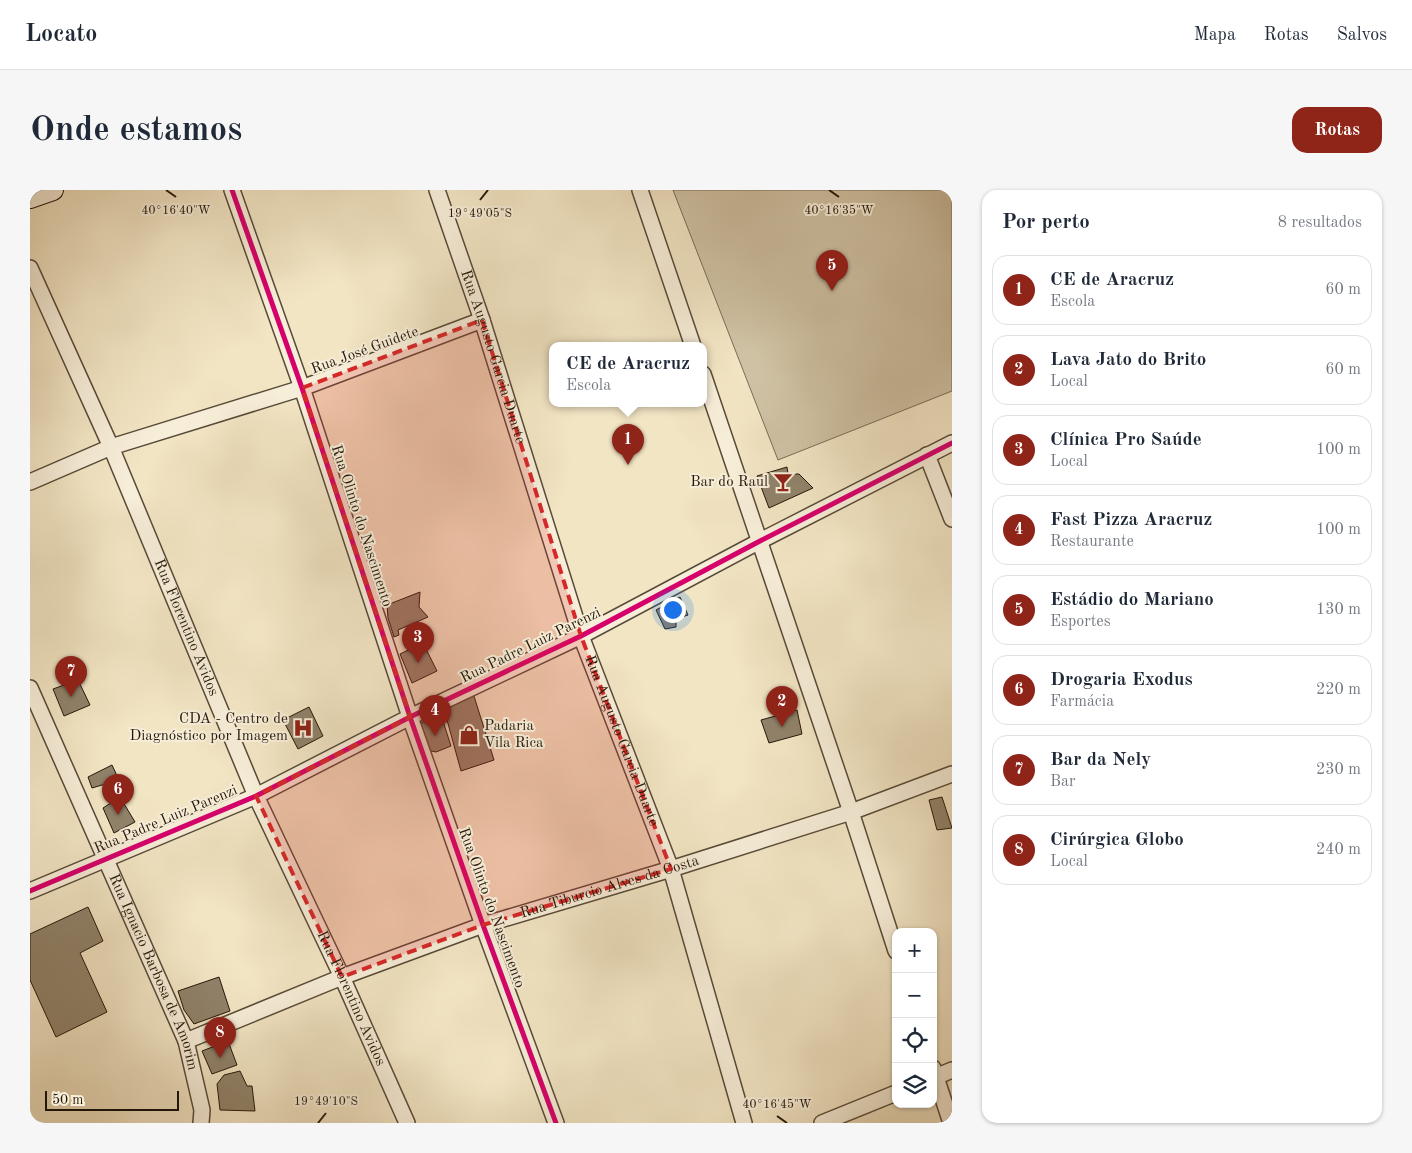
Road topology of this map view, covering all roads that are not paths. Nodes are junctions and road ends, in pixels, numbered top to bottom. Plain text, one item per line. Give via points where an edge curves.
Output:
1 (53, 190) edge
2 (232, 190) edge
3 (437, 190) edge
4 (640, 190) edge
5 (30, 198) edge
6 (30, 268) edge
7 (482, 320) junction
8 (693, 342) edge
9 (707, 386) edge
10 (302, 388) junction
11 (952, 442) edge
12 (111, 447) junction
13 (928, 455) junction
14 (30, 482) edge
15 (952, 519) edge
16 (760, 541) junction
17 (581, 636) junction
18 (30, 688) edge
19 (410, 717) junction
20 (952, 774) edge
21 (256, 796) junction
22 (851, 812) junction
23 (105, 860) junction
24 (671, 869) junction
25 (30, 891) edge
26 (483, 925) junction
27 (892, 939) edge
28 (342, 976) junction
29 (186, 1041) junction
30 (952, 1070) edge
31 (937, 1073) edge
32 (937, 1083) edge
33 (892, 1095) edge
34 (200, 1123) edge
35 (407, 1123) edge
36 (556, 1123) edge
37 (744, 1123) edge
38 (822, 1123) edge
39 (951, 1123) edge

1 - 5 street
2 - 10 street, Rua Olinto do Nascimento
3 - 7 street, Rua Augusto Garcia Duarte
4 - 8 street
6 - 12 street, Rua Florentino Avidos
7 - 10 street, Rua José Guidete
7 - 17 street, Rua Augusto Garcia Duarte
9 - 16 street
10 - 12 street, Rua José Guidete
10 - 19 street, Rua Olinto do Nascimento
11 - 13 street, Rua Padre Luiz Parenzi
12 - 14 street, Rua José Guidete
12 - 21 street, Rua Florentino Avidos
13 - 15 street
13 - 16 street, Rua Padre Luiz Parenzi
16 - 17 street, Rua Padre Luiz Parenzi
16 - 22 street
17 - 19 street, Rua Padre Luiz Parenzi
17 - 24 street, Rua Augusto Garcia Duarte
18 - 23 street, Rua Ignacio Barbosa de Amorim
19 - 21 street, Rua Padre Luiz Parenzi
19 - 26 street, Rua Olinto do Nascimento
20 - 22 street, Rua Tiburcio Alves da Costa
21 - 23 street, Rua Padre Luiz Parenzi
21 - 28 street, Rua Florentino Avidos
22 - 24 street, Rua Tiburcio Alves da Costa
22 - 27 street
23 - 25 street, Rua Padre Luiz Parenzi
23 - 29 street, Rua Ignacio Barbosa de Amorim
24 - 26 street, Rua Tiburcio Alves da Costa
24 - 37 street, Rua Augusto Garcia Duarte
26 - 28 street, Rua Tiburcio Alves da Costa
26 - 36 street, Rua Olinto do Nascimento
28 - 29 street, Rua Tiburcio Alves da Costa
28 - 35 street, Rua Florentino Avidos
29 - 34 street, Rua Ignacio Barbosa de Amorim via 202,1110
30 - 31 street
32 - 39 street
33 - 38 street

